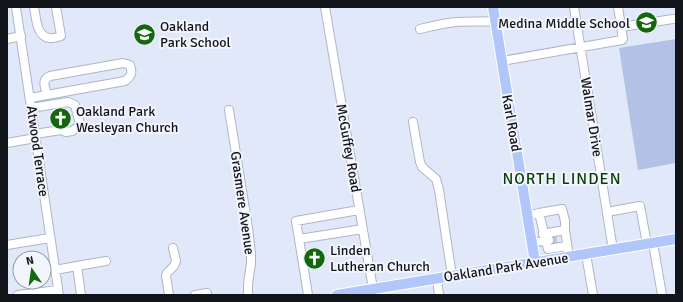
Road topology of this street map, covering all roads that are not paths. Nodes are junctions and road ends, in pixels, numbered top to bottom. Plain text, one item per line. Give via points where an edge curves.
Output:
1 (16, 7) edge
2 (34, 7) edge
3 (56, 7) edge
4 (325, 7) edge
5 (493, 7) edge
6 (574, 7) edge
7 (618, 7) edge
8 (673, 19) dead end
9 (495, 21) junction
10 (621, 27) junction
11 (420, 29) dead end
12 (21, 36) junction
13 (7, 39) edge
14 (581, 47) junction
15 (502, 61) junction
16 (47, 95) junction
17 (30, 98) junction
18 (31, 108) junction
19 (229, 110) dead end
20 (413, 122) dead end
21 (35, 136) junction
22 (7, 142) edge
23 (359, 210) junction
24 (607, 212) junction
25 (539, 213) junction
26 (528, 216) junction
27 (363, 229) junction
28 (564, 235) junction
29 (50, 238) junction
30 (546, 238) junction
31 (299, 239) junction
32 (676, 239) edge
33 (532, 242) junction
34 (650, 243) junction
35 (7, 245) edge
36 (173, 248) dead end
37 (548, 249) junction
38 (613, 250) junction
39 (568, 251) junction
40 (586, 254) junction
41 (549, 260) junction
42 (106, 261) dead end
43 (535, 262) junction
44 (77, 266) junction
45 (55, 270) junction
46 (452, 276) junction
47 (437, 279) junction
48 (373, 289) junction
49 (58, 292) edge
50 (207, 293) dead end
51 (343, 294) edge
52 (18, 295) edge
53 (81, 295) edge
54 (169, 295) edge
55 (195, 295) edge
56 (248, 295) edge
57 (308, 295) edge
58 (439, 295) edge
59 (593, 295) edge
60 (662, 295) edge

1 - 12 street, Atwood Terrace
2 - 3 street via 38,29 49,39 62,36
4 - 23 street, McGuffey Road
5 - 9 main road, Karl Road
6 - 14 street, Walmar Drive
7 - 10 street
8 - 10 street
9 - 11 street via 456,22
9 - 15 main road, Karl Road
10 - 14 street via 622,40
12 - 13 street
12 - 17 street, Atwood Terrace
14 - 15 street
14 - 24 street, Walmar Drive
15 - 26 main road, Karl Road
16 - 16 street via 124,81 130,77 132,70 130,65 123,63 50,76 44,82
16 - 17 street
17 - 18 street, Atwood Terrace
18 - 21 street, Atwood Terrace
18 - 21 street via 72,103 75,104 80,124 72,131 61,130
19 - 56 street, Grasmere Avenue via 251,253
20 - 46 street via 420,162 436,179 439,190
21 - 22 street
21 - 29 street, Atwood Terrace
23 - 27 street, McGuffey Road
23 - 31 street via 296,221
24 - 34 street via 640,206
24 - 38 street, Walmar Drive
25 - 26 street
25 - 28 street via 562,209 565,221
25 - 30 street
26 - 33 main road, Karl Road
27 - 31 street
27 - 48 street, McGuffey Road
28 - 30 street
28 - 39 street
29 - 35 street
29 - 45 street, Atwood Terrace
30 - 33 street
30 - 37 street
31 - 57 street
32 - 34 main road, Oakland Park Avenue
33 - 43 main road, Karl Road
34 - 38 main road, Oakland Park Avenue
34 - 60 street
36 - 54 street via 176,261 166,276
37 - 39 street
37 - 41 street
38 - 40 main road, Oakland Park Avenue
39 - 40 main road, Oakland Park Avenue
39 - 41 main road, Oakland Park Avenue
40 - 59 street
41 - 43 main road, Oakland Park Avenue
42 - 44 street
43 - 46 main road, Oakland Park Avenue
44 - 45 street
44 - 53 street
45 - 49 street, Atwood Terrace
46 - 47 main road, Oakland Park Avenue
47 - 48 main road, Oakland Park Avenue
47 - 58 street
48 - 51 main road, Oakland Park Avenue
49 - 52 street
50 - 55 street

